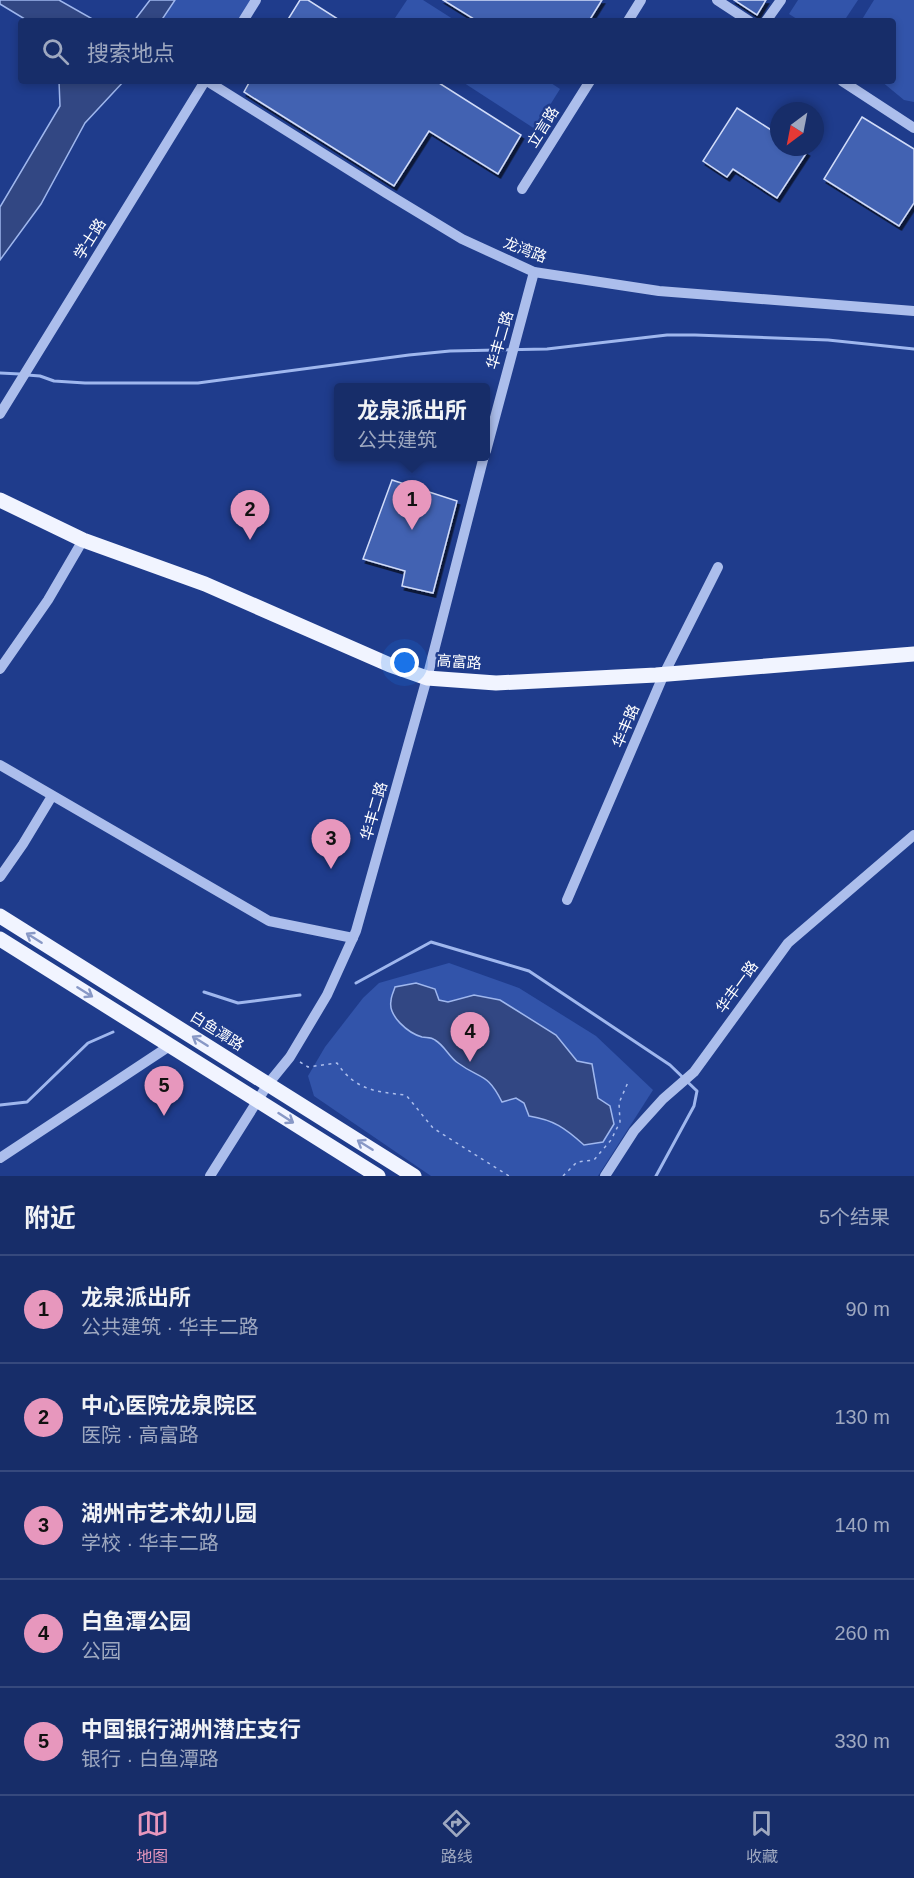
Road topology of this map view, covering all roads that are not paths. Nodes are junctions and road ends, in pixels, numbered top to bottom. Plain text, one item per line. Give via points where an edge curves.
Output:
1 (256, 0) edge
2 (641, 0) edge
3 (717, 0) edge
4 (781, 0) edge
5 (245, 18) edge
6 (630, 18) edge
7 (744, 18) edge
8 (768, 18) edge
9 (204, 84) edge
10 (211, 84) edge
11 (588, 84) edge
12 (847, 84) edge
13 (914, 128) edge
14 (522, 189) dead end
15 (534, 272) junction
16 (914, 311) edge
17 (0, 414) edge
18 (490, 435) edge
19 (483, 461) edge
20 (0, 500) edge
21 (83, 540) junction
22 (718, 567) dead end
23 (914, 654) edge
24 (0, 669) edge
25 (664, 674) junction
26 (427, 678) junction
27 (0, 765) edge
28 (52, 796) junction
29 (914, 835) edge
30 (0, 877) edge
31 (567, 900) dead end
32 (0, 916) edge
33 (353, 938) junction
34 (0, 939) edge
35 (171, 1045) junction
36 (268, 1084) junction
37 (258, 1100) junction
38 (0, 1158) edge
39 (210, 1176) edge
40 (378, 1176) edge
41 (414, 1176) edge
42 (605, 1176) edge

1 - 5 street
2 - 6 street
3 - 7 street
4 - 8 street
9 - 17 street, 学士路
10 - 15 street, 龙湾路 via 462,239
11 - 14 street, 立言路
12 - 13 street
15 - 16 street, 龙湾路 via 658,291
15 - 18 street, 华丰二路
19 - 26 street, 华丰二路
20 - 21 main road, 高富路
21 - 24 street via 48,600
21 - 26 main road, 高富路 via 205,584
22 - 25 street, 华丰路
23 - 25 main road, 高富路
25 - 26 main road, 高富路 via 496,683
25 - 31 street, 华丰路
26 - 33 street, 华丰二路
27 - 28 street
28 - 30 street
28 - 33 street via 268,921
29 - 42 street, 华丰一路 via 788,943 693,1071 634,1131
36 -> 32 main road, 白鱼潭路
33 - 36 street, 华丰二路 via 327,995 290,1057
34 -> 35 main road
35 - 37 main road
35 - 38 street
36 - 37 street, 华丰二路
41 -> 36 main road, 白鱼潭路
37 - 39 street, 华丰二路
37 -> 40 main road

